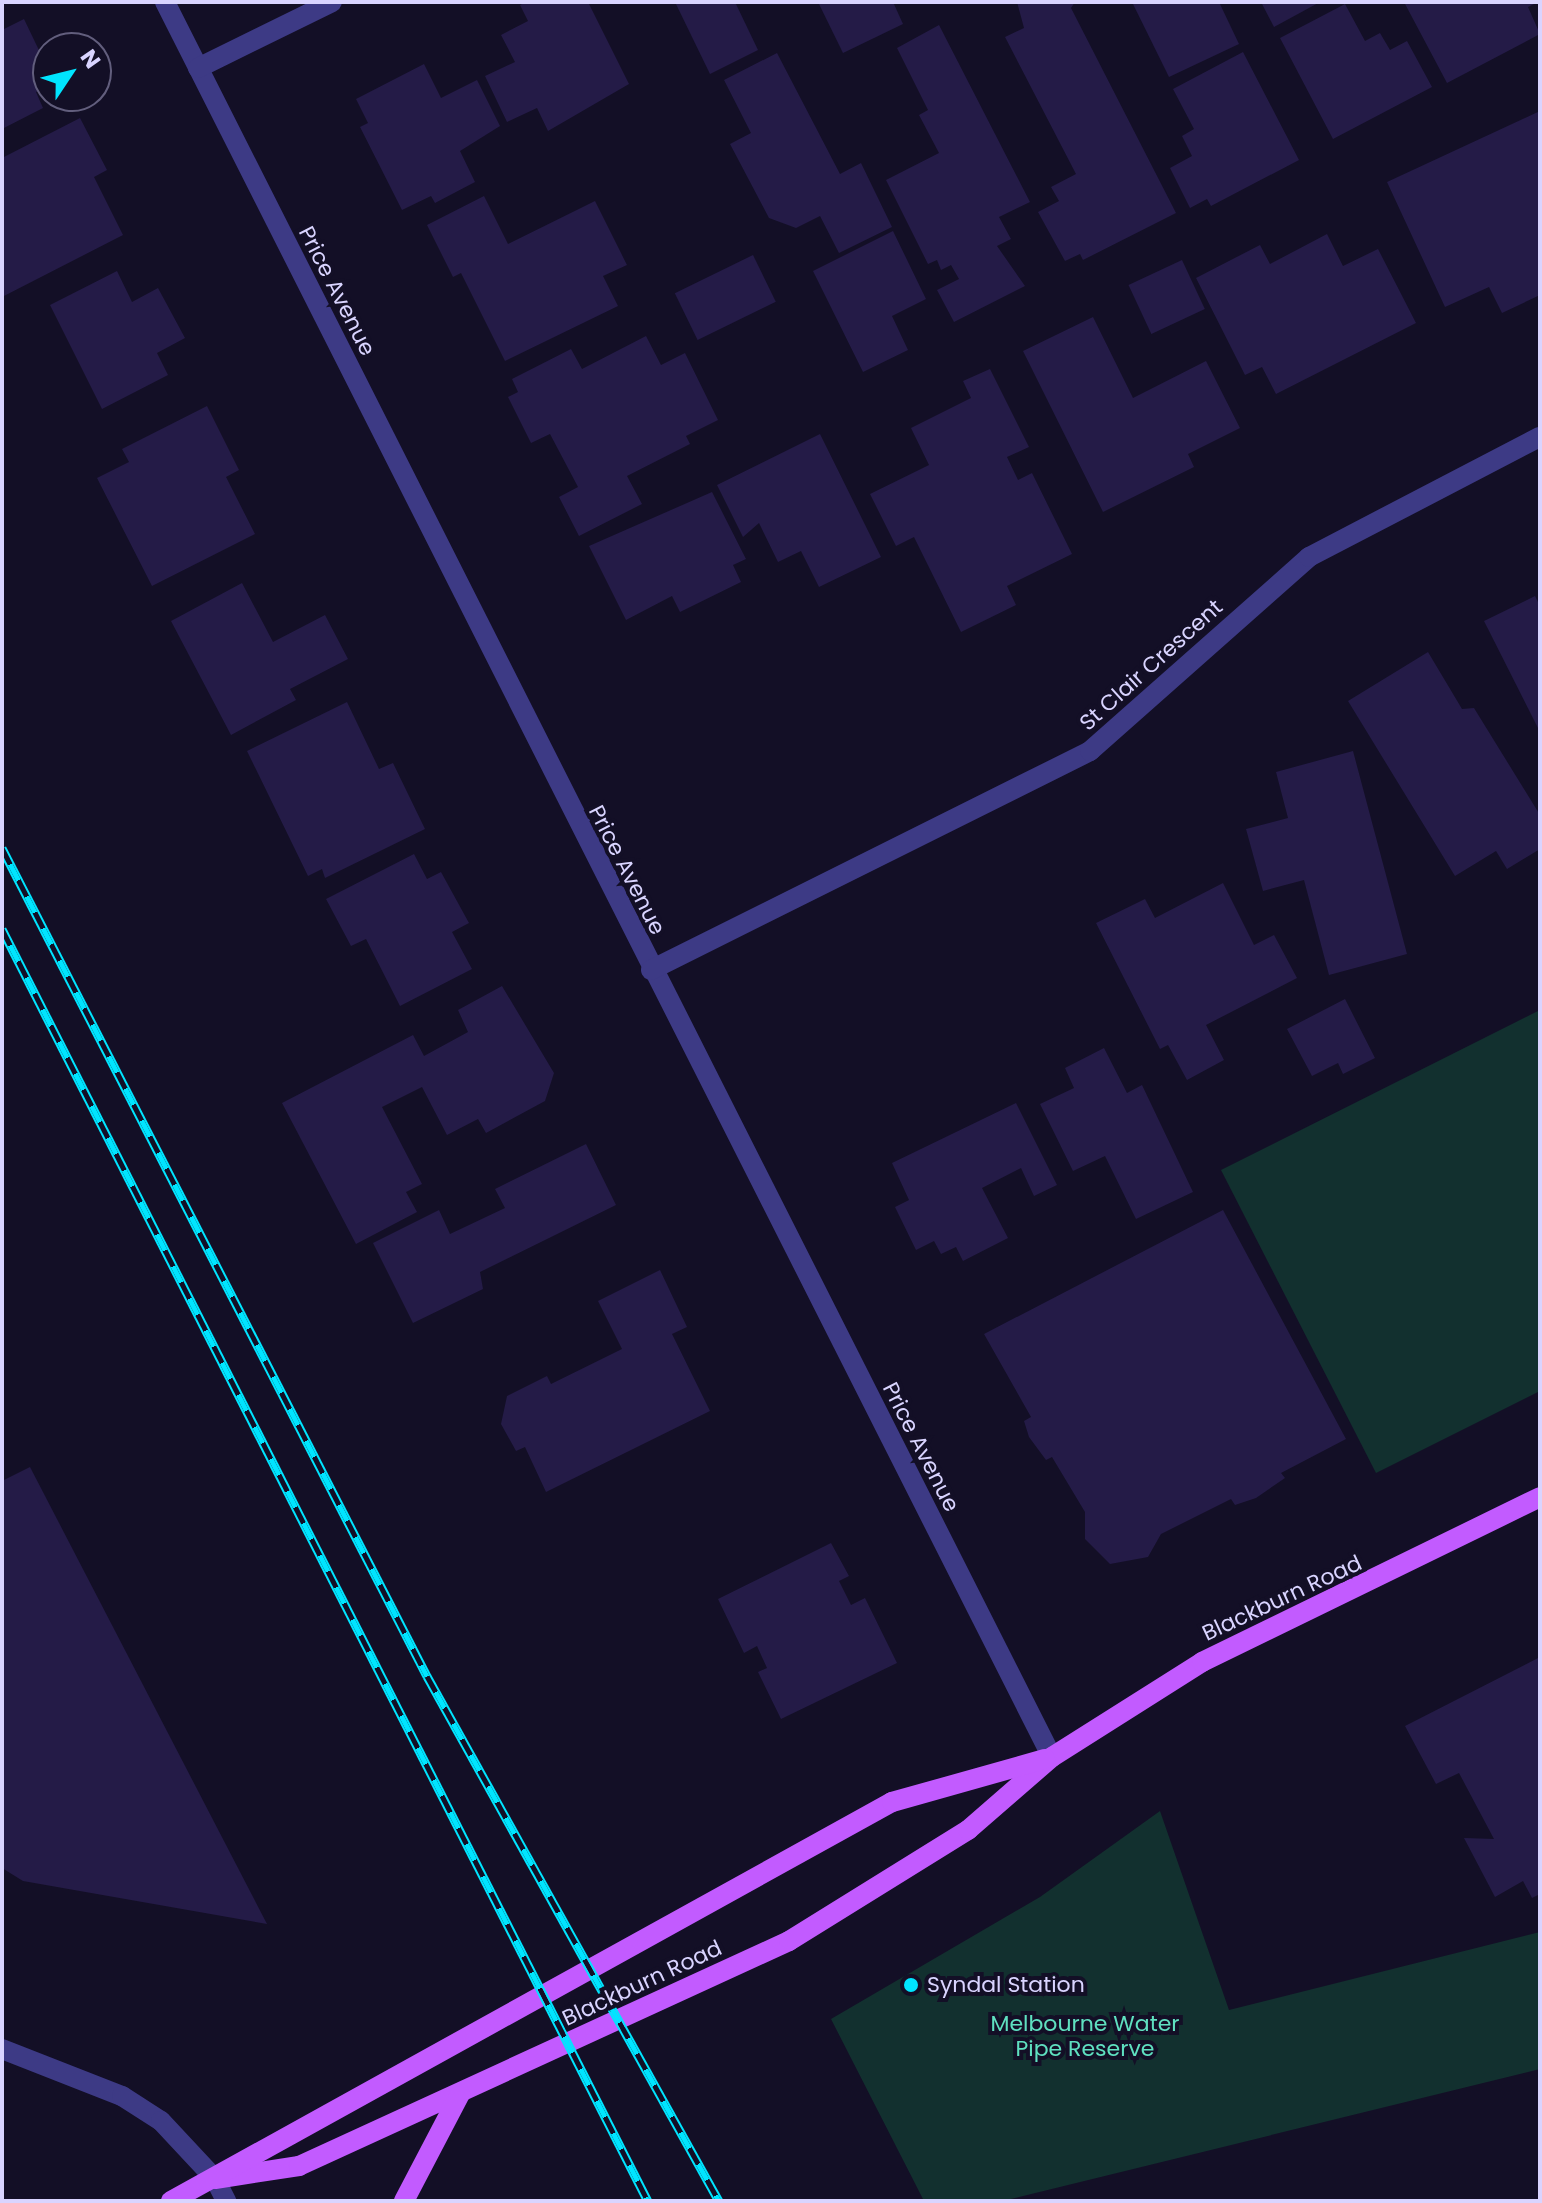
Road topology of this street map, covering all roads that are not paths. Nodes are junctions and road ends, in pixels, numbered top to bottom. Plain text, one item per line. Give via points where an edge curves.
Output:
1 (165, 2) edge
2 (332, 2) edge
3 (198, 68) junction
4 (1540, 437) edge
5 (651, 970) junction
6 (1540, 1497) edge
7 (1052, 1757) junction
8 (2, 2049) edge
9 (460, 2094) junction
10 (215, 2179) junction
11 (171, 2201) edge
12 (226, 2201) edge
13 (404, 2201) edge

1 - 3 street, Price Avenue
2 - 3 street
3 - 5 street, Price Avenue
4 - 5 street, St Clair Crescent via 1309,557 1090,751
5 - 7 street, Price Avenue
6 - 7 main road, Blackburn Road via 1202,1662
7 - 9 main road, Blackburn Road via 968,1830 789,1941
7 - 10 main road, Blackburn Road via 892,1802
8 - 10 street via 122,2096 161,2121
9 - 10 main road, Blackburn Road via 299,2166
9 - 13 main road
10 - 11 main road, Blackburn Road
10 - 12 street

